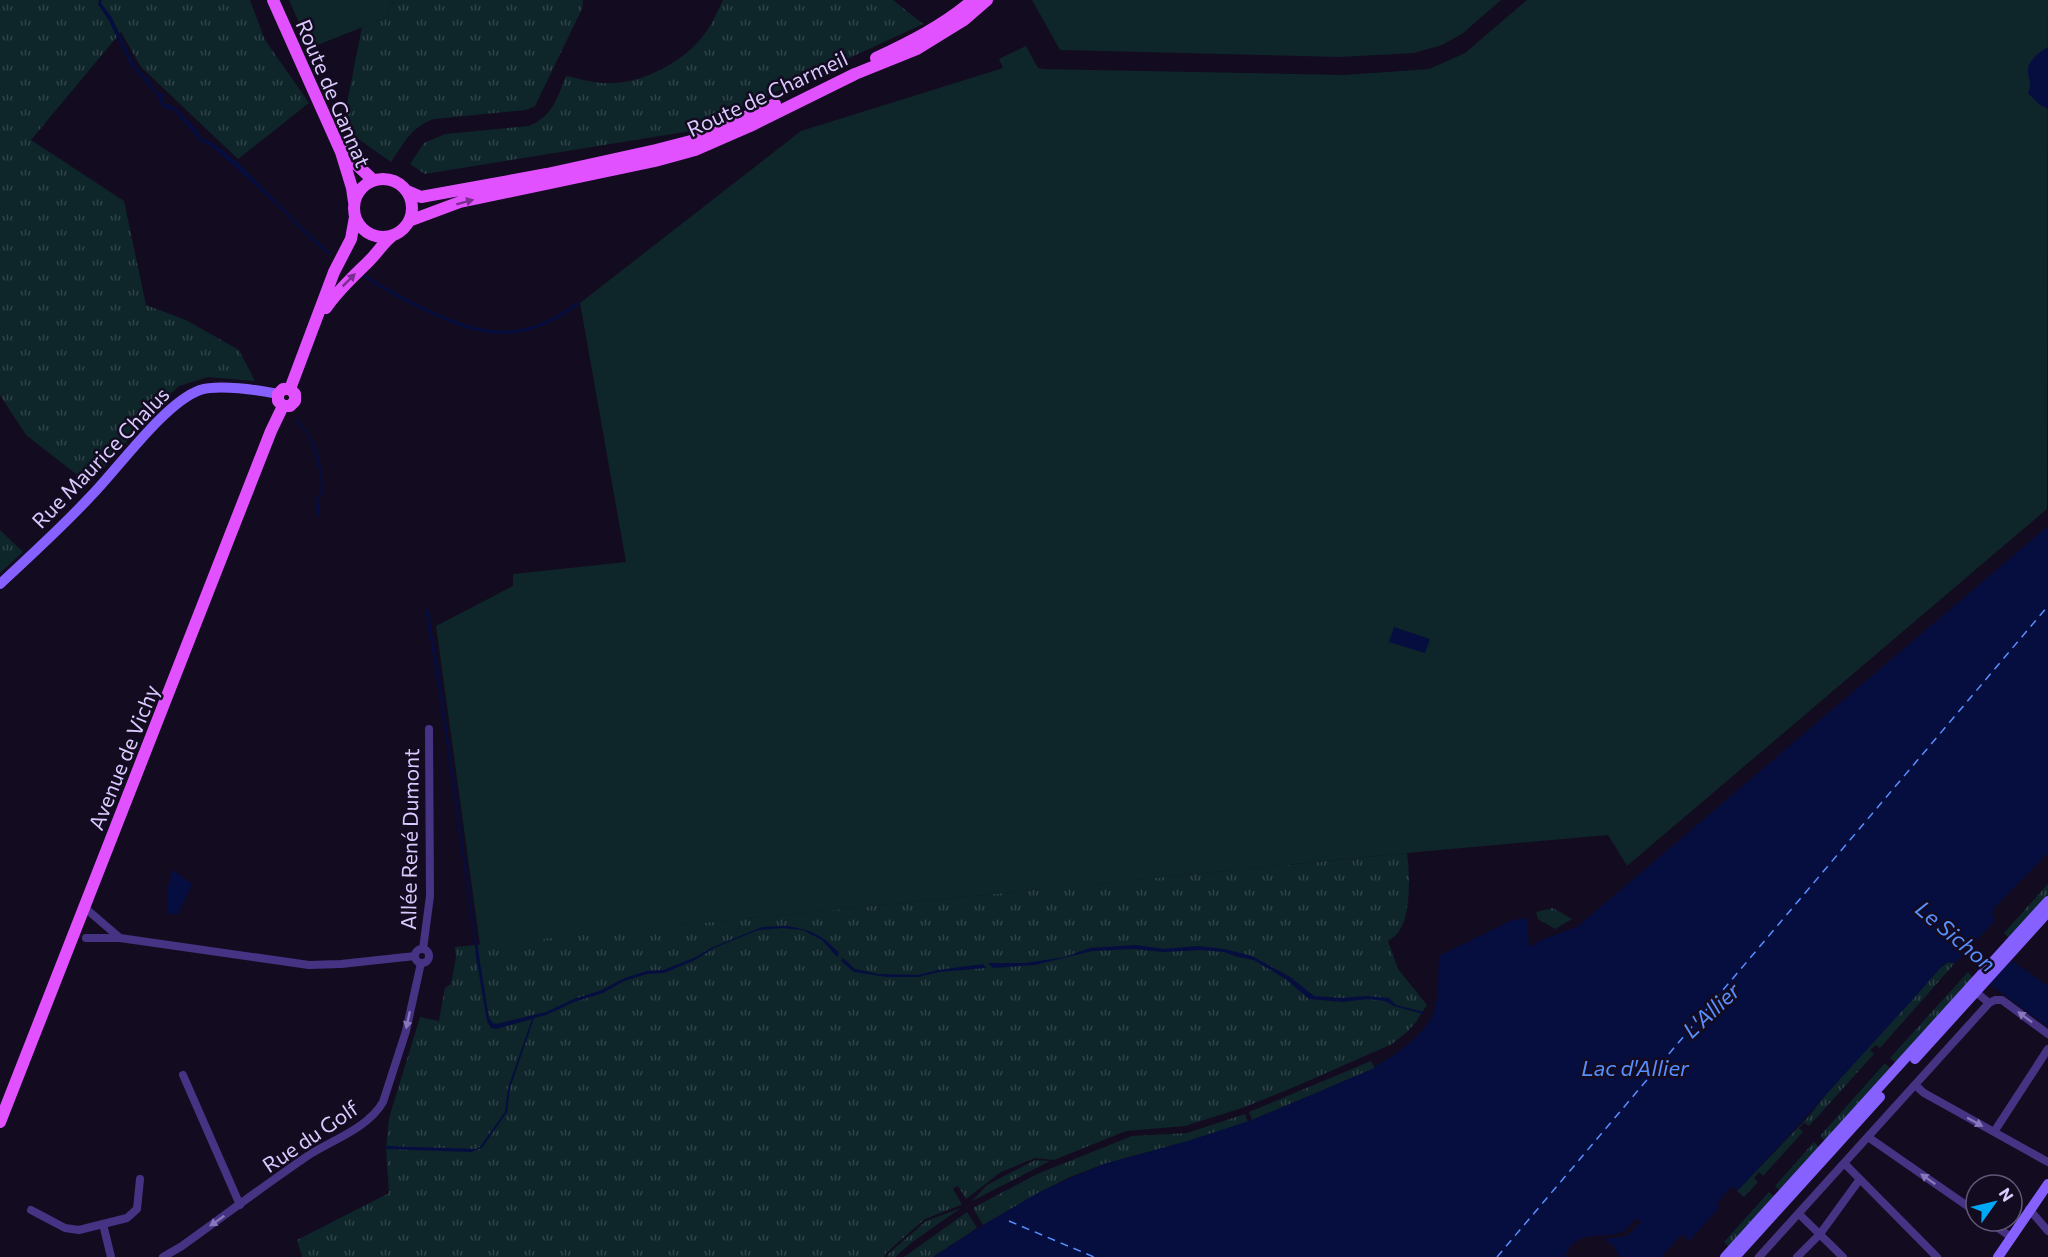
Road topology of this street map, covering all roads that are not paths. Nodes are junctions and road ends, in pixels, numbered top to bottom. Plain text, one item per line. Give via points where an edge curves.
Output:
1 (273, 0) edge
2 (281, 0) edge
3 (973, 0) edge
4 (987, 0) edge
5 (373, 180) junction
6 (407, 191) junction
7 (354, 202) junction
8 (355, 218) junction
9 (409, 220) junction
10 (392, 236) junction
11 (314, 327) junction
12 (290, 389) junction
13 (278, 394) junction
14 (283, 406) junction
15 (0, 584) edge
16 (429, 729) dead end
17 (2048, 901) edge
18 (84, 907) junction
19 (2048, 912) edge
20 (86, 938) dead end
21 (120, 938) junction
22 (2013, 945) junction
23 (423, 949) junction
24 (418, 960) junction
25 (1981, 980) junction
26 (1976, 992) junction
27 (1989, 1003) junction
28 (2048, 1034) edge
29 (2048, 1050) edge
30 (183, 1075) dead end
31 (1915, 1085) junction
32 (4, 1099) edge
33 (0, 1122) edge
34 (1994, 1132) junction
35 (1868, 1137) junction
36 (2048, 1162) edge
37 (1844, 1163) junction
38 (140, 1179) dead end
39 (1860, 1179) junction
40 (2048, 1184) edge
41 (1964, 1204) edge
42 (240, 1205) junction
43 (2030, 1209) junction
44 (31, 1210) dead end
45 (1798, 1214) junction
46 (103, 1224) junction
47 (2048, 1231) edge
48 (2005, 1233) edge
49 (1821, 1234) junction
50 (2011, 1237) junction
51 (111, 1257) edge
52 (163, 1257) edge
53 (1725, 1257) edge
54 (1735, 1257) edge
55 (1759, 1257) edge
56 (1797, 1257) edge
57 (1843, 1257) edge
58 (1937, 1257) edge
59 (1998, 1257) edge

1 - 7 main road, Route de Gannat via 341,152
2 - 5 main road, Route de Gannat via 347,150
3 - 6 main road, Route de Charmeil via 913,40 691,141 547,174 421,197
9 -> 4 main road, Route de Charmeil via 460,202 695,150 917,49 964,20
5 - 6 main road via 395,181
5 - 7 main road via 360,189
6 - 9 main road via 412,206
7 - 8 main road
8 - 10 main road via 370,234
8 - 11 main road via 351,239
9 - 10 main road
11 -> 10 main road via 333,297
11 - 12 main road
12 - 13 main road
12 - 14 main road via 295,401
13 - 14 main road
13 - 15 main road, Rue Maurice Chalus via 218,387 188,395 165,414 90,498
14 - 18 main road, Avenue de Vichy
16 - 23 street, Allée René Dumont via 430,896
17 - 22 main road
18 - 21 street
18 - 32 main road, Avenue de Vichy
19 - 22 main road
20 - 21 street
21 - 24 street via 309,965
22 - 25 main road
23 - 24 street via 417,951
23 - 24 street via 429,956 427,961
24 -> 42 street, Rue du Golf via 406,1031 378,1110
25 - 26 main road
25 - 53 main road
26 - 27 street
26 - 54 main road
28 -> 27 street via 2002,1000
27 - 31 street
29 - 34 street
30 - 42 street
31 -> 34 street
31 - 35 street
32 - 33 main road, Avenue de Vichy
34 - 36 street
35 - 37 street
41 -> 35 street
37 - 39 street
37 - 45 street
38 - 46 street via 137,1209 127,1218
39 - 49 street
39 - 58 street
40 - 43 main road
42 -> 52 street, Rue du Golf
43 - 47 street
43 - 50 main road
44 - 46 street via 65,1228 79,1230
45 - 49 street
45 - 55 street
46 - 51 street
48 - 50 street
49 - 56 street
49 - 57 street
50 - 59 main road

